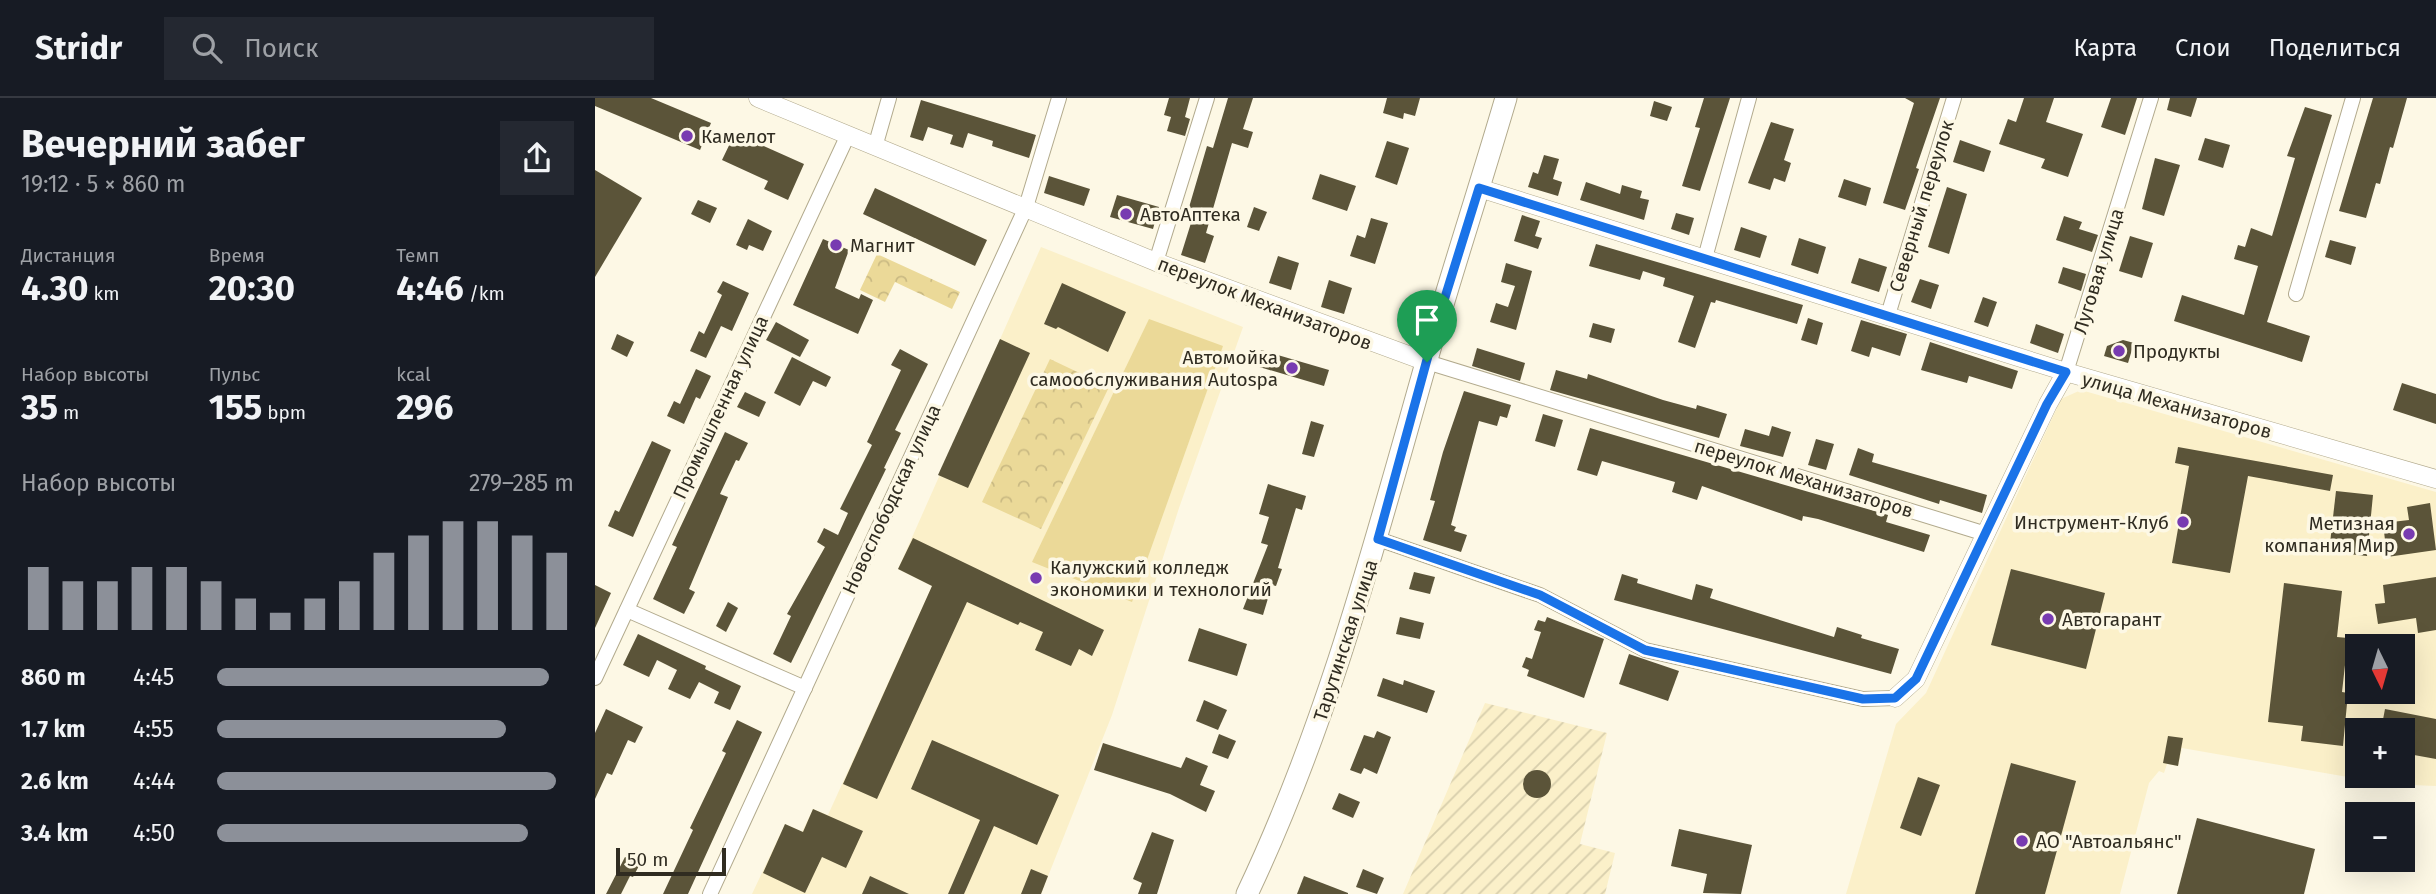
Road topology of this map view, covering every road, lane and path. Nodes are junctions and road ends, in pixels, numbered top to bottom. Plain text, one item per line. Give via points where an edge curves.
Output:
1 (758, 98) edge
2 (889, 98) edge
3 (1059, 98) edge
4 (1207, 98) edge
5 (1506, 98) edge
6 (1749, 98) edge
7 (1954, 98) edge
8 (2151, 98) edge
9 (2353, 98) edge
10 (847, 137) junction
11 (874, 147) junction
12 (1479, 188) junction
13 (1026, 207) junction
14 (1705, 258) junction
15 (1156, 262) junction
16 (2296, 294) dead end
17 (1888, 314) junction
18 (1427, 362) junction
19 (2066, 372) junction
20 (2436, 479) edge
21 (1986, 534) junction
22 (1378, 539) junction
23 (627, 610) junction
24 (595, 678) edge
25 (805, 688) junction
26 (1895, 698) joint
27 (710, 894) edge
28 (1247, 894) edge

1 - 10 street, переулок Механизаторов
2 - 11 street
3 - 13 street, Новослободская улица
4 - 15 street
5 - 12 main road, Тарутинская улица
6 - 14 street
7 - 17 street, Северный переулок
8 - 19 street, Луговая улица
9 - 16 street
10 - 11 street, переулок Механизаторов
10 - 23 street, Промышленная улица
11 - 13 street, переулок Механизаторов
12 - 14 street, улица Механизаторов
12 - 18 main road, Тарутинская улица
13 - 15 street, переулок Механизаторов
13 - 25 street, Новослободская улица
14 - 17 street, улица Механизаторов
15 - 18 street, переулок Механизаторов
17 - 19 street, улица Механизаторов
18 - 21 street, переулок Механизаторов
18 - 22 main road, Тарутинская улица
19 - 20 street, улица Механизаторов
19 - 21 street, Луговая улица
21 - 26 street, Луговая улица via 1916,679
22 - 26 street via 1540,595 1645,650 1863,699
22 - 28 main road, Тарутинская улица via 1305,760
23 - 24 street, Промышленная улица
23 - 25 street
25 - 27 street, Новослободская улица

